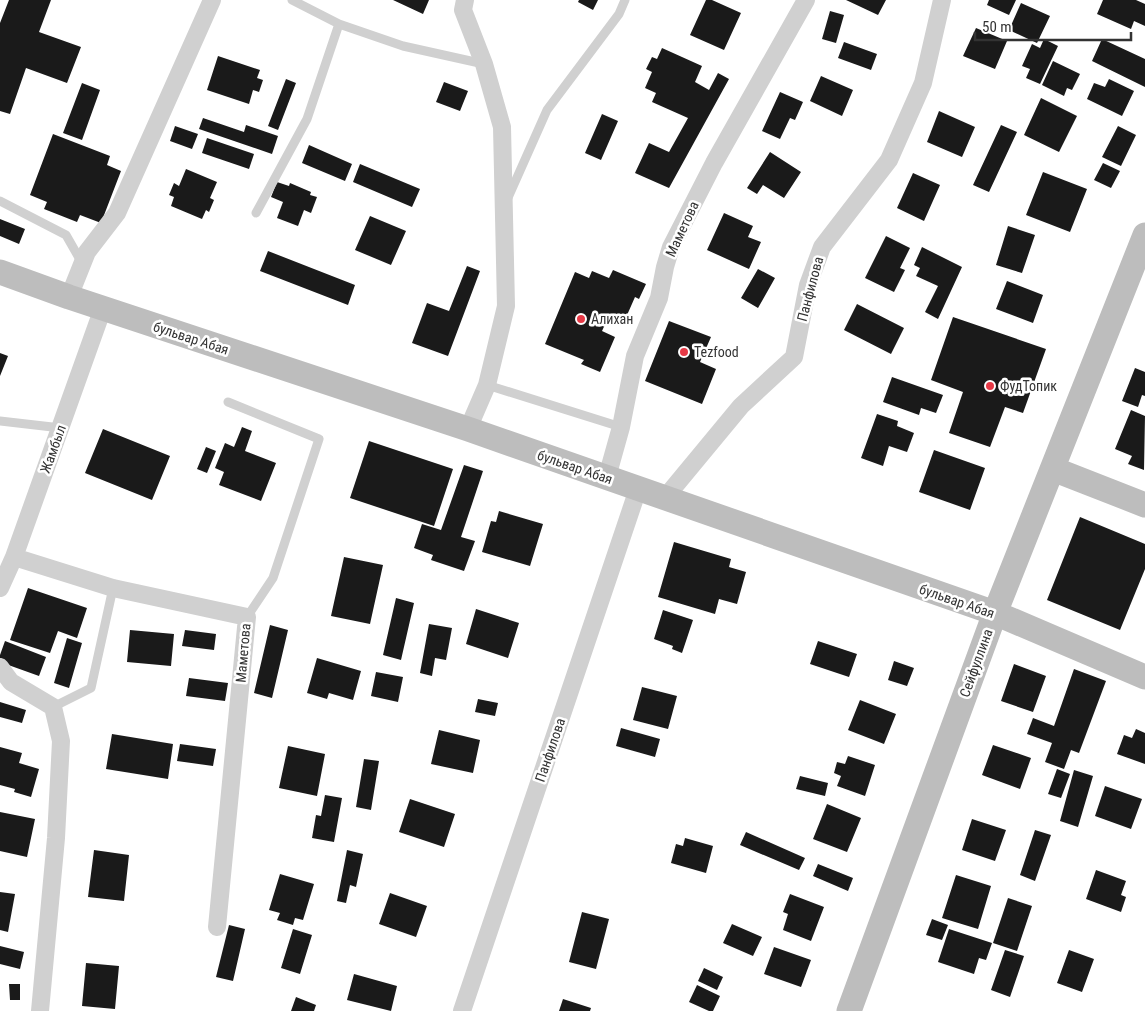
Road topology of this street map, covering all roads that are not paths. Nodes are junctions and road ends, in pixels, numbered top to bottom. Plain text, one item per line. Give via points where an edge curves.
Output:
1 (212, 0) edge
2 (292, 0) edge
3 (465, 0) edge
4 (625, 0) edge
5 (806, 0) edge
6 (942, 0) edge
7 (339, 24) junction
8 (484, 64) junction
9 (0, 201) edge
10 (503, 209) junction
11 (256, 213) dead end
12 (1145, 235) edge
13 (82, 263) junction
14 (0, 272) edge
15 (69, 297) junction
16 (103, 308) junction
17 (487, 385) junction
18 (228, 402) dead end
19 (0, 421) edge
20 (620, 427) junction
21 (61, 428) junction
22 (468, 429) junction
23 (1053, 469) junction
24 (607, 477) junction
25 (638, 489) junction
26 (664, 498) junction
27 (1145, 505) edge
28 (14, 557) junction
29 (0, 588) edge
30 (113, 588) junction
31 (995, 613) junction
32 (247, 618) junction
33 (0, 667) edge
34 (1145, 677) edge
35 (53, 707) junction
36 (217, 927) dead end
37 (40, 1011) edge
38 (462, 1011) edge
39 (849, 1011) edge

1 - 13 street via 117,213
2 - 7 lane
3 - 8 street via 463,10
4 - 10 lane via 619,14 547,110
5 - 20 street, Маметова via 714,163 671,247 659,298 635,356
6 - 26 street, Панфилова via 923,83 889,160 822,247 808,285 794,357 741,406
7 - 8 lane via 403,46
7 - 11 lane via 306,119
8 - 10 street via 502,127
9 - 13 lane via 66,236
10 - 17 street via 506,306
12 - 23 main road, Сейфуллина
13 - 15 street
14 - 15 main road, бульвар Абая
15 - 16 main road, бульвар Абая
16 - 21 street, Жамбыл
16 - 22 main road, бульвар Абая
17 - 20 lane
17 - 22 street
18 - 32 lane via 319,439 274,578
19 - 21 lane
20 - 24 street, Маметова
21 - 28 street, Жамбыл
22 - 24 main road, бульвар Абая
23 - 27 main road
23 - 31 main road, Сейфуллина
24 - 25 main road, бульвар Абая
25 - 26 main road, бульвар Абая
25 - 38 street, Панфилова
26 - 31 main road, бульвар Абая
28 - 29 street, Жамбыл
28 - 30 street, Маметова
30 - 32 street, Маметова
30 - 35 lane via 91,688
31 - 34 main road, бульвар Абая
31 - 39 main road, Сейфуллина
32 - 36 street, Маметова
33 - 35 street via 11,682
35 - 37 street via 61,741 56,838

